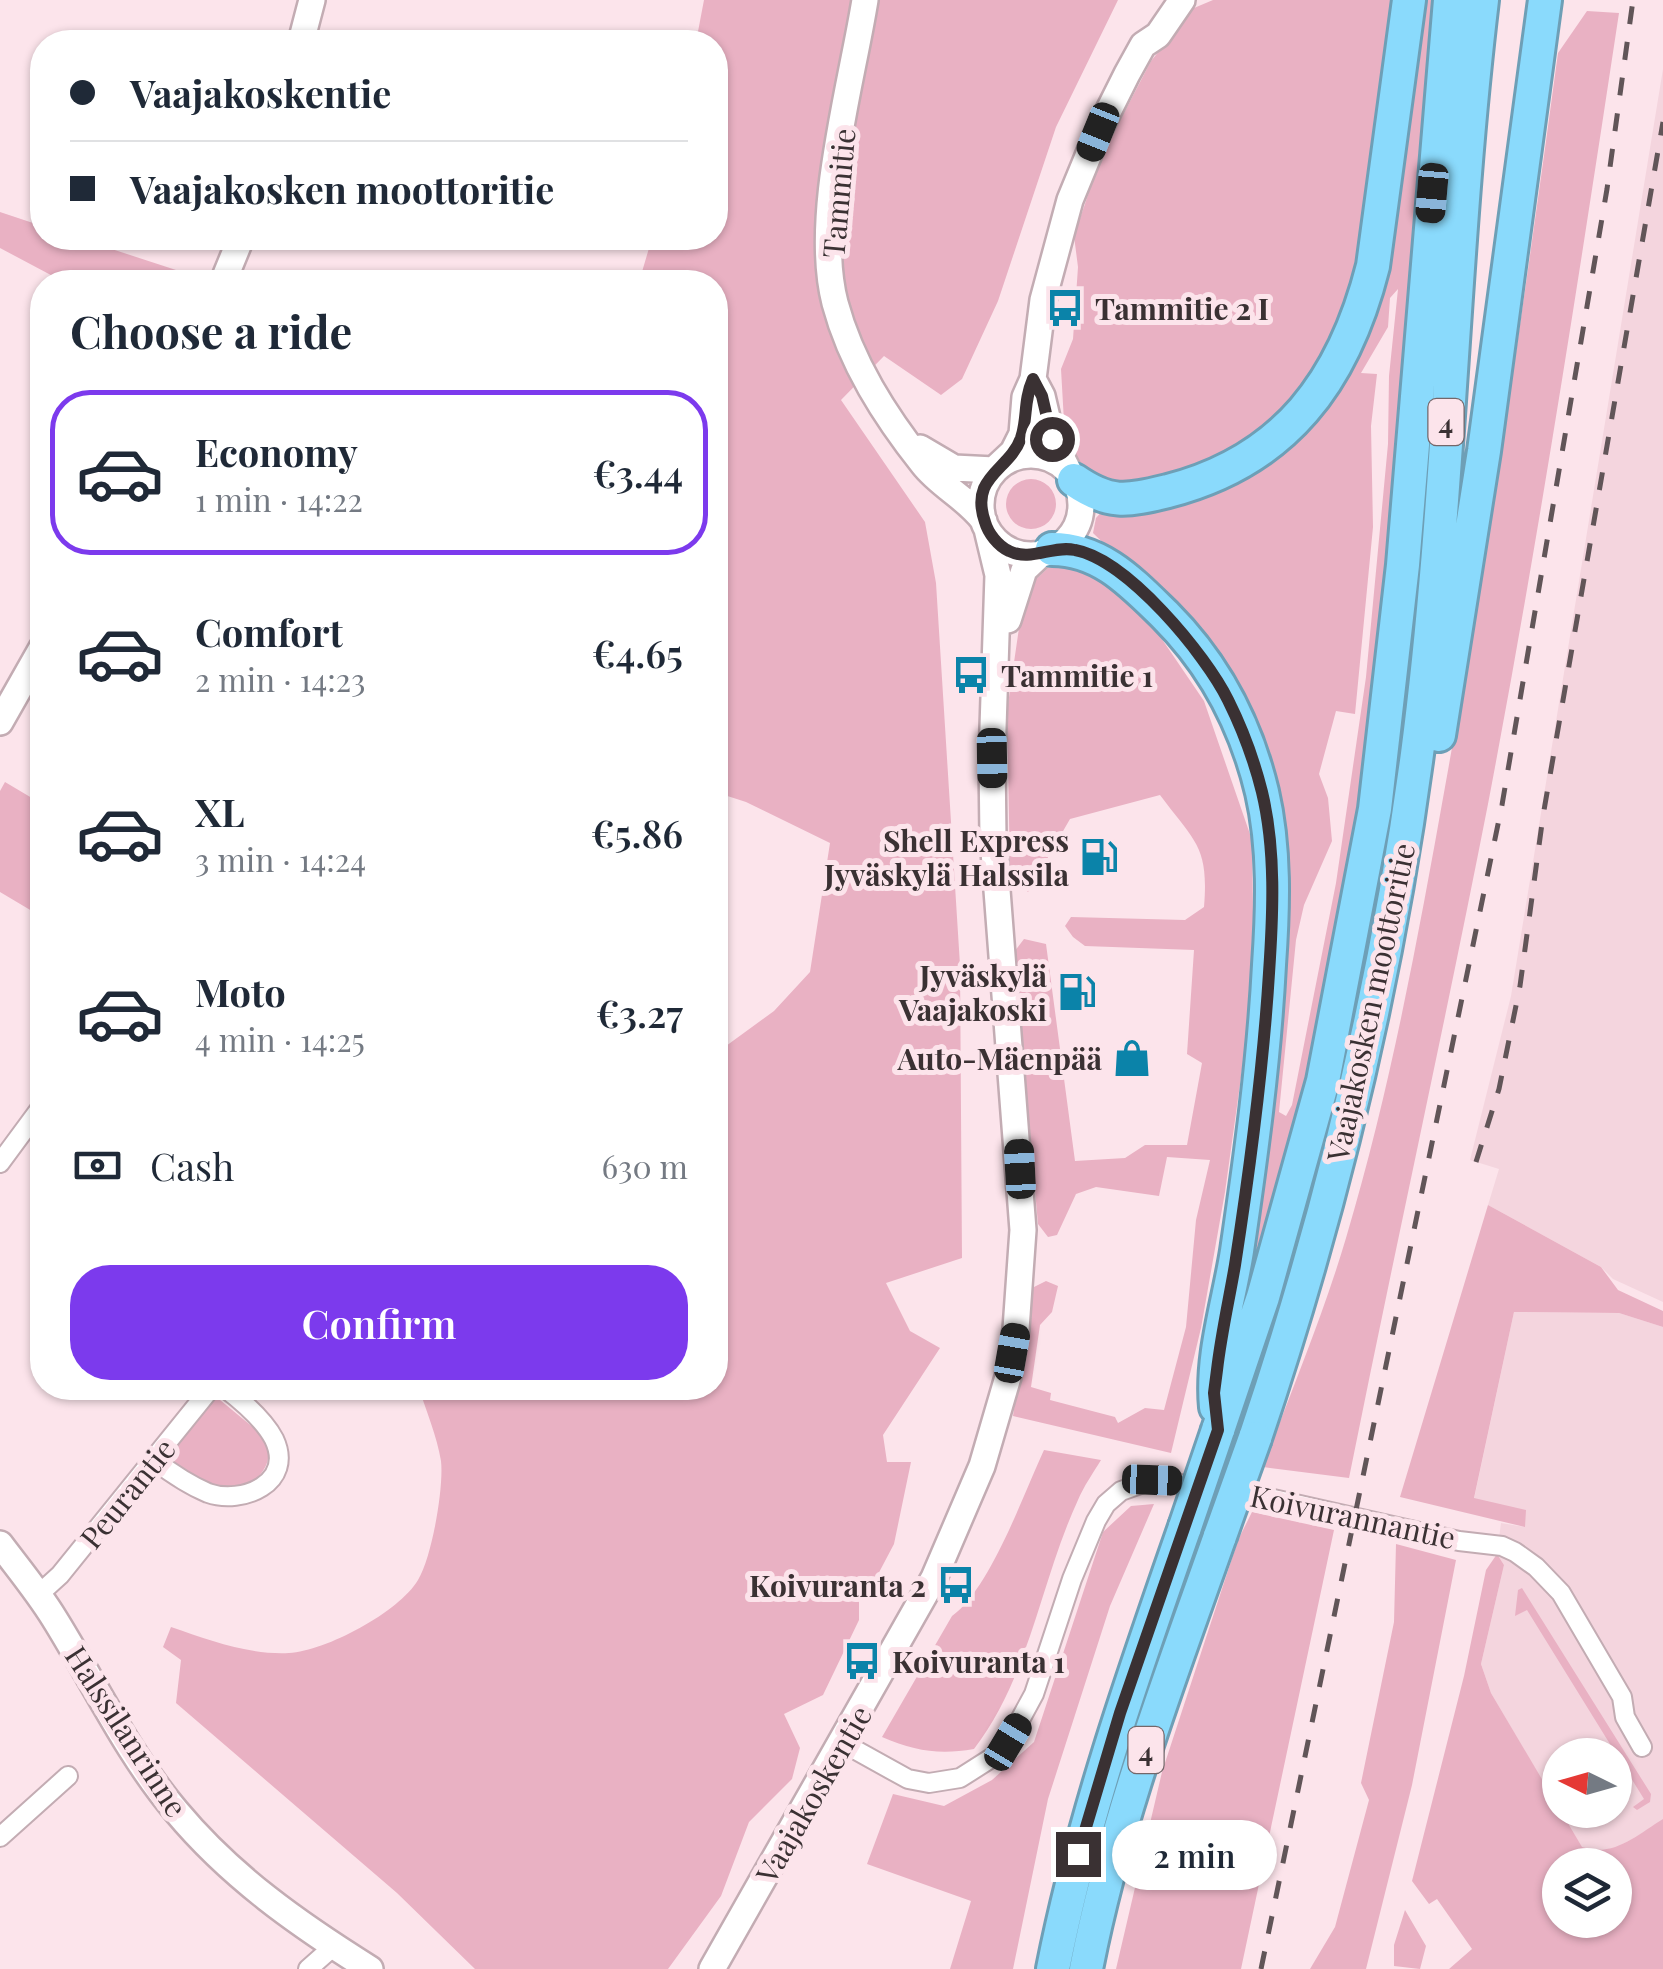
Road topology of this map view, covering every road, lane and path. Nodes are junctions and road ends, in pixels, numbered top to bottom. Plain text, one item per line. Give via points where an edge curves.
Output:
1 (312, 0) edge
2 (865, 0) edge
3 (1160, 0) edge
4 (1182, 0) edge
5 (1409, 0) edge
6 (1450, 0) edge
7 (1482, 0) edge
8 (1545, 0) edge
9 (305, 30) edge
10 (1143, 45) junction
11 (1033, 379) junction
12 (900, 432) junction
13 (996, 468) junction
14 (1071, 476) junction
15 (986, 525) junction
16 (1047, 551) junction
17 (30, 669) edge
18 (994, 679) junction
19 (0, 722) edge
20 (1403, 843) junction
21 (30, 1122) edge
22 (0, 1163) edge
23 (202, 1400) edge
24 (237, 1400) edge
25 (1218, 1430) junction
26 (154, 1460) junction
27 (0, 1544) edge
28 (38, 1595) junction
29 (843, 1743) junction
30 (1642, 1747) dead end
31 (68, 1776) dead end
32 (0, 1837) edge
33 (334, 1946) junction
34 (308, 1969) edge
35 (370, 1969) edge
36 (712, 1969) edge
37 (1053, 1969) edge
38 (1086, 1969) edge

1 - 9 main road
2 - 12 main road, Tammitie via 833,186 831,273 859,368
3 - 10 main road via 1144,27
4 - 10 main road
5 - 14 highway via 1373,266 1340,358 1315,398 1257,454 1186,486 1122,499 1093,494
6 - 25 highway, Vaajakosken moottoritie / 4 via 1403,564 1375,809 1318,1098 1264,1297
7 - 20 highway, Vaajakosken moottoritie / 4 via 1429,639
8 - 20 highway via 1440,732
10 - 11 main road via 1070,200 1043,300
11 - 13 main road via 1019,442
11 - 14 main road
12 - 13 main road, Tammitie via 954,468
12 - 15 main road, Tammitie via 931,473
13 - 14 main road via 1034,454
13 - 15 main road via 982,494
14 - 16 main road via 1081,502 1078,520 1074,532
15 - 16 main road via 1009,552
15 - 18 main road, Vaajakoskentie via 998,575
16 - 18 main road, Vaajakoskentie via 1018,584
16 - 25 highway via 1074,549 1100,560 1182,632 1228,700 1263,796 1272,906 1266,1022 1219,1347
17 - 19 main road
18 - 29 main road, Vaajakoskentie via 993,838 1022,1230 1016,1329 998,1417 964,1514
20 - 38 highway, Vaajakosken moottoritie / 4, bridge via 1380,974 1295,1316 1136,1780
21 - 22 street
23 - 26 street, Peurantie
24 - 26 street via 274,1439 277,1466 260,1491 233,1498 210,1494
25 - 37 highway, Vaajakosken moottoritie / 4, bridge via 1093,1801
26 - 28 street, Peurantie
27 - 28 main road, Halssilanrinne
28 - 33 main road, Halssilanrinne via 173,1808 252,1888
29 - 30 street, Koivurannantie via 908,1779 929,1782 960,1778 993,1757 1034,1694 1096,1521 1120,1491 1152,1480 1256,1495 1515,1552 1561,1593 1622,1697
29 - 36 main road, Vaajakoskentie
31 - 32 street
33 - 34 street
33 - 35 main road, Halssilanrinne

